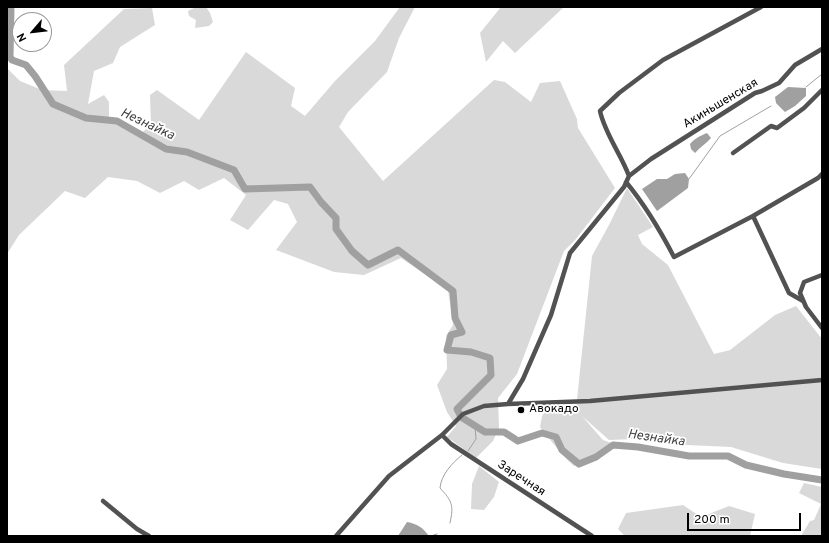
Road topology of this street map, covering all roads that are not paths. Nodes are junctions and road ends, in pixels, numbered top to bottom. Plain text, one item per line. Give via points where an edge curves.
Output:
1 (761, 7) edge
2 (822, 49) edge
3 (822, 90) edge
4 (733, 153) dead end
5 (822, 174) edge
6 (629, 176) junction
7 (626, 182) junction
8 (753, 216) junction
9 (822, 275) edge
10 (803, 301) junction
11 (822, 328) edge
12 (822, 380) edge
13 (508, 404) junction
14 (442, 435) junction
15 (103, 501) dead end
16 (149, 536) edge
17 (336, 536) edge
18 (592, 536) edge

1 - 6 street via 663,60 619,93 600,111
2 - 6 street, Акиньшенская via 795,65 779,83 755,93 651,159
3 - 4 street via 804,108 777,128 771,126
5 - 8 street
6 - 7 street
7 - 8 street via 654,220 674,257
7 - 13 street via 570,253 551,315 523,379
8 - 10 street via 789,293
9 - 10 street via 804,282 800,293
10 - 11 street
12 - 13 street via 590,401
13 - 14 street via 484,406 463,414
14 - 17 street via 389,476
14 - 18 street, Заречная via 451,444
15 - 16 street

